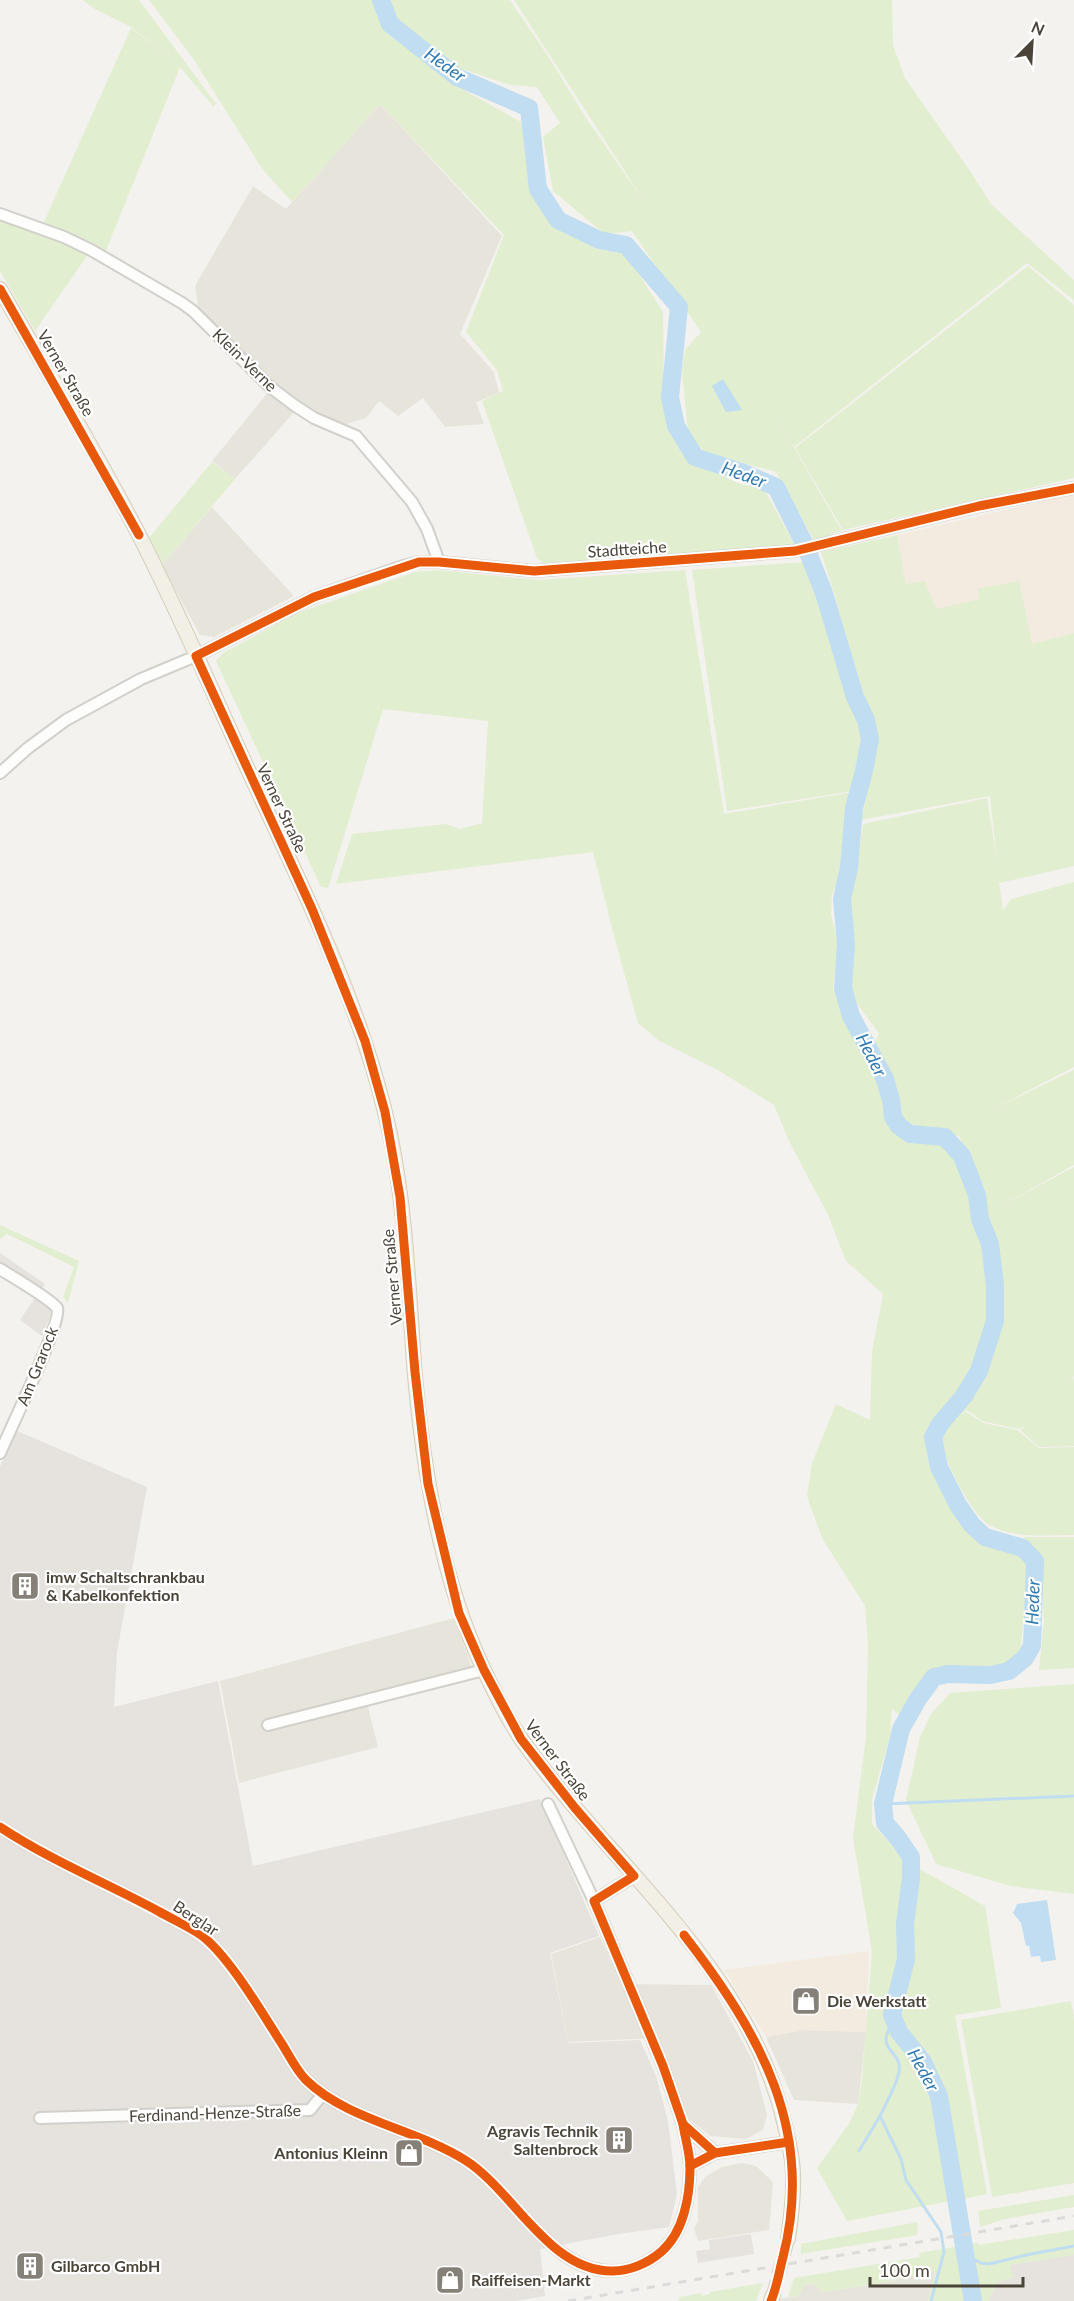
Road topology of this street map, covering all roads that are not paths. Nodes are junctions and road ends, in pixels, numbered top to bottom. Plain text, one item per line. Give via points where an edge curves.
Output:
1 (0, 214) edge
2 (0, 289) edge
3 (1074, 488) edge
4 (439, 562) junction
5 (196, 656) junction
6 (0, 773) edge
7 (0, 1269) edge
8 (0, 1453) edge
9 (484, 1670) junction
10 (267, 1725) dead end
11 (548, 1804) dead end
12 (0, 1827) edge
13 (634, 1876) junction
14 (594, 1901) junction
15 (322, 2095) junction
16 (40, 2118) dead end
17 (683, 2124) junction
18 (789, 2142) junction
19 (715, 2153) junction
20 (690, 2166) junction
21 (788, 2239) tunnel mouth

1 - 4 street, Klein-Verne via 91,250 182,303 269,386 314,417 356,436 412,502
2 - 5 main road, Verner Straße via 139,535
3 - 4 street, Stadtteiche via 979,506 795,551 534,571
4 - 5 street, Stadtteiche via 403,566 314,597
5 - 6 street, Stadtteiche via 85,708 46,734
5 - 9 main road, Verner Straße via 312,909 365,1041 385,1112 400,1197 428,1484 459,1613
7 - 8 street, Am Grarock via 48,1301 58,1316
9 - 10 street
9 - 13 main road, Verner Straße via 521,1739
11 - 14 street
12 - 15 street, Berglar via 45,1856 137,1900 210,1942 303,2077
13 - 14 street
13 - 18 main road, Verner Straße via 742,2015 777,2091
14 - 17 street
15 - 16 street, Ferdinand-Henze-Straße via 310,2110
15 - 20 street, Ferdinand-Henze-Straße via 467,2161 567,2257 595,2270 630,2269 665,2248 679,2229
17 - 19 street
17 - 20 street, Ferdinand-Henze-Straße
18 - 19 street
18 - 21 main road, Verner Straße via 794,2170
19 - 20 street

